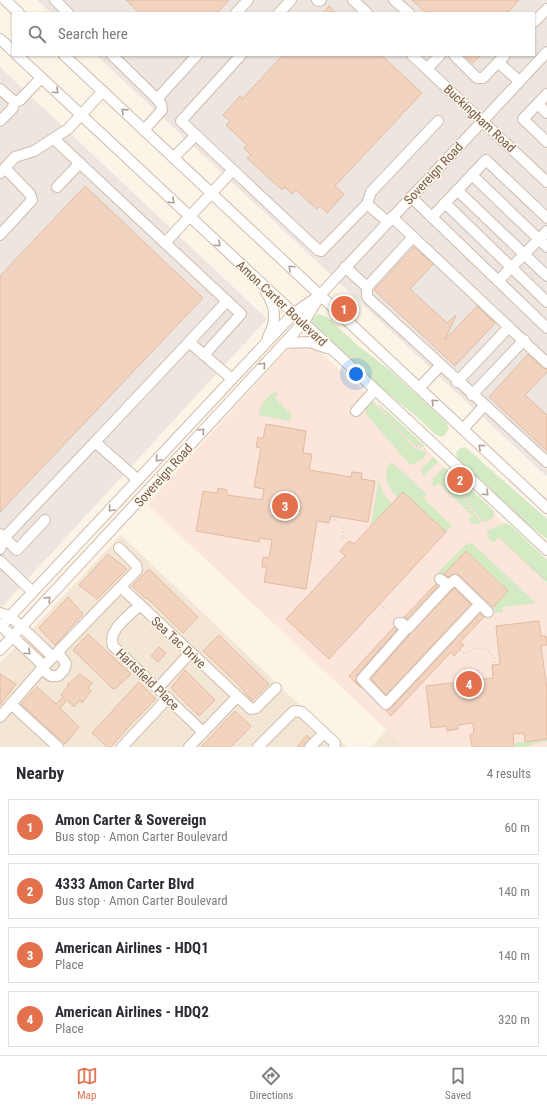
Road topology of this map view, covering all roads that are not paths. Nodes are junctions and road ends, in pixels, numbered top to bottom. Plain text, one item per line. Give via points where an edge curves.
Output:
1 (5, 0) edge
2 (55, 0) edge
3 (248, 0) edge
4 (291, 0) edge
5 (317, 0) edge
6 (321, 0) edge
7 (353, 0) edge
8 (394, 0) edge
9 (547, 9) edge
10 (18, 12) edge
11 (67, 12) edge
12 (237, 12) edge
13 (280, 12) edge
14 (366, 12) edge
15 (408, 12) edge
16 (535, 21) edge
17 (0, 39) edge
18 (12, 50) edge
19 (19, 56) edge
20 (65, 56) edge
21 (113, 56) edge
22 (196, 56) edge
23 (240, 56) edge
24 (413, 56) edge
25 (439, 56) edge
26 (455, 56) edge
27 (545, 58) edge
28 (502, 59) edge
29 (427, 69) junction
30 (41, 78) junction
31 (519, 82) junction
32 (0, 89) edge
33 (103, 91) junction
34 (547, 94) edge
35 (157, 99) junction
36 (15, 102) junction
37 (538, 104) junction
38 (547, 113) edge
39 (80, 114) junction
40 (482, 120) junction
41 (0, 121) edge
42 (438, 121) dead end
43 (144, 130) junction
44 (196, 135) junction
45 (54, 138) junction
46 (547, 142) edge
47 (173, 158) junction
48 (80, 163) junction
49 (3, 170) edge
50 (233, 170) junction
51 (472, 175) junction
52 (547, 182) edge
53 (56, 187) dead end
54 (457, 190) junction
55 (211, 194) junction
56 (411, 197) junction
57 (444, 203) junction
58 (367, 204) junction
59 (189, 217) junction
60 (432, 217) junction
61 (547, 218) edge
62 (390, 219) junction
63 (547, 230) edge
64 (0, 235) edge
65 (414, 237) junction
66 (539, 239) junction
67 (165, 243) junction
68 (547, 246) edge
69 (524, 254) junction
70 (346, 267) junction
71 (511, 268) junction
72 (547, 276) edge
73 (498, 281) junction
74 (261, 284) junction
75 (367, 287) junction
76 (320, 295) junction
77 (227, 301) junction
78 (547, 302) edge
79 (293, 314) junction
80 (303, 323) junction
81 (509, 327) junction
82 (547, 328) edge
83 (524, 340) junction
84 (189, 342) junction
85 (285, 343) junction
86 (335, 353) junction
87 (204, 354) junction
88 (251, 358) junction
89 (547, 363) edge
90 (440, 366) junction
91 (232, 379) junction
92 (458, 382) junction
93 (419, 388) junction
94 (375, 390) junction
95 (472, 395) junction
96 (484, 406) junction
97 (356, 411) dead end
98 (463, 429) junction
99 (94, 442) junction
100 (547, 462) edge
101 (138, 480) junction
102 (546, 506) edge
103 (45, 520) dead end
104 (2, 536) edge
105 (119, 548) dead end
106 (0, 549) edge
107 (547, 550) edge
108 (0, 561) edge
109 (122, 587) junction
110 (33, 592) junction
111 (480, 604) junction
112 (140, 605) junction
113 (488, 612) dead end
114 (5, 615) edge
115 (0, 626) edge
116 (22, 628) junction
117 (12, 637) junction
118 (0, 650) edge
119 (190, 653) junction
120 (56, 654) junction
121 (42, 668) junction
122 (158, 688) junction
123 (276, 688) dead end
124 (236, 697) junction
125 (168, 698) junction
126 (11, 704) junction
127 (0, 717) edge
128 (203, 732) junction
129 (324, 733) junction
130 (58, 747) edge
131 (122, 747) edge
132 (189, 747) edge
133 (260, 747) edge
134 (310, 747) edge
135 (334, 747) edge

1 - 10 street
2 - 11 street
3 - 12 street
4 - 13 street
5 - 6 street
7 - 14 street
8 - 15 street
9 - 16 street
17 - 18 street
19 - 30 street, Amon Carter Boulevard
20 - 33 street
21 - 35 street
22 - 35 street
23 - 44 street via 181,121
24 - 29 street, Buckingham Road
25 - 29 street
26 - 28 street via 477,78 483,78
27 - 31 street, Sovereign Road
28 - 31 street
29 - 40 street, Buckingham Road
30 - 36 street
30 -> 39 street, Amon Carter Boulevard
31 - 40 street, Sovereign Road
32 - 36 street
33 - 39 street
43 -> 33 street
34 - 37 street
35 - 43 street via 162,110
36 - 41 street
37 - 38 street
37 - 46 street via 523,119
39 - 45 street via 68,129
39 -> 59 street, Amon Carter Boulevard
40 - 52 street, Buckingham Road
40 - 56 street, Sovereign Road
42 - 58 street via 371,192
43 - 47 street
44 - 47 street
44 - 50 street
45 - 48 street
45 - 49 street via 34,151 15,157
47 - 55 street
48 - 53 street
48 - 67 street
49 - 64 street via 30,194 32,200
50 - 55 street
50 - 58 street via 321,251
51 - 54 street
51 - 61 street via 486,160
51 - 66 street
54 - 57 street
54 - 69 street
55 - 59 street
76 -> 55 street
56 - 60 street
56 - 62 street, Sovereign Road
57 - 60 street
57 - 71 street
58 - 62 street
59 - 67 street
59 -> 74 street, Amon Carter Boulevard
60 - 73 street
62 - 65 street
62 - 70 street, Sovereign Road
63 - 66 street
65 - 75 street
65 - 81 street
66 - 68 street
66 - 69 street
67 - 77 street
69 - 71 street
69 - 72 street
70 - 75 street
70 - 76 street, Sovereign Road
71 - 73 street
71 - 78 street
73 - 82 street
74 - 79 street, Amon Carter Boulevard
74 - 88 street via 270,297 275,317 273,329
75 - 90 street via 367,297
76 - 79 street, Sovereign Road
76 - 80 street, Sovereign Road
76 - 93 street
77 - 84 street
77 - 87 street via 241,314
79 - 80 street, Amon Carter Boulevard
79 - 88 street, Sovereign Road
80 - 85 street, Sovereign Road
80 - 86 street, Amon Carter Boulevard
81 - 83 street
81 - 92 street
83 - 89 street
83 - 95 street
84 - 87 street
84 - 99 street
85 - 86 street via 310,342
116 -> 85 street, Sovereign Road
86 - 94 street, Amon Carter Boulevard
87 - 91 street
88 - 91 street, Sovereign Road
90 - 92 street
90 - 93 street
91 -> 101 street, Sovereign Road
92 - 95 street
98 -> 93 street
94 - 97 street
94 -> 107 street, Amon Carter Boulevard
95 - 96 street
96 - 98 street
96 - 100 street
102 -> 98 street
99 - 101 street
99 - 104 street
101 -> 110 street, Sovereign Road
103 - 104 street via 17,550
104 - 106 street
105 - 109 street via 138,567
108 - 110 street
109 - 112 street, Sea Tac Drive
109 - 120 street
110 - 114 street, Sovereign Road
111 - 111 street via 455,580 444,582 408,628 398,620 406,629 362,679 386,704
111 - 113 street
112 - 119 street, Sea Tac Drive
112 - 122 street, Hartsfield Place via 116,629 112,642
114 - 115 street, Sovereign Road
114 - 116 street
115 - 117 street
116 - 117 street, Sovereign Road
116 - 120 street
117 - 118 street, Sovereign Road
117 -> 121 street
119 - 122 street
119 - 124 street, Sea Tac Drive
120 - 121 street
120 - 121 street via 66,664 58,676 51,676
121 - 126 street
122 - 125 street, Hartsfield Place
123 - 124 street, Sea Tac Drive via 254,710
124 - 128 street
125 - 128 street, Hartsfield Place
125 - 131 street
126 - 127 street
126 - 130 street
128 - 132 street
129 - 133 street via 302,712 294,711
129 - 134 street
129 - 135 street via 335,743

